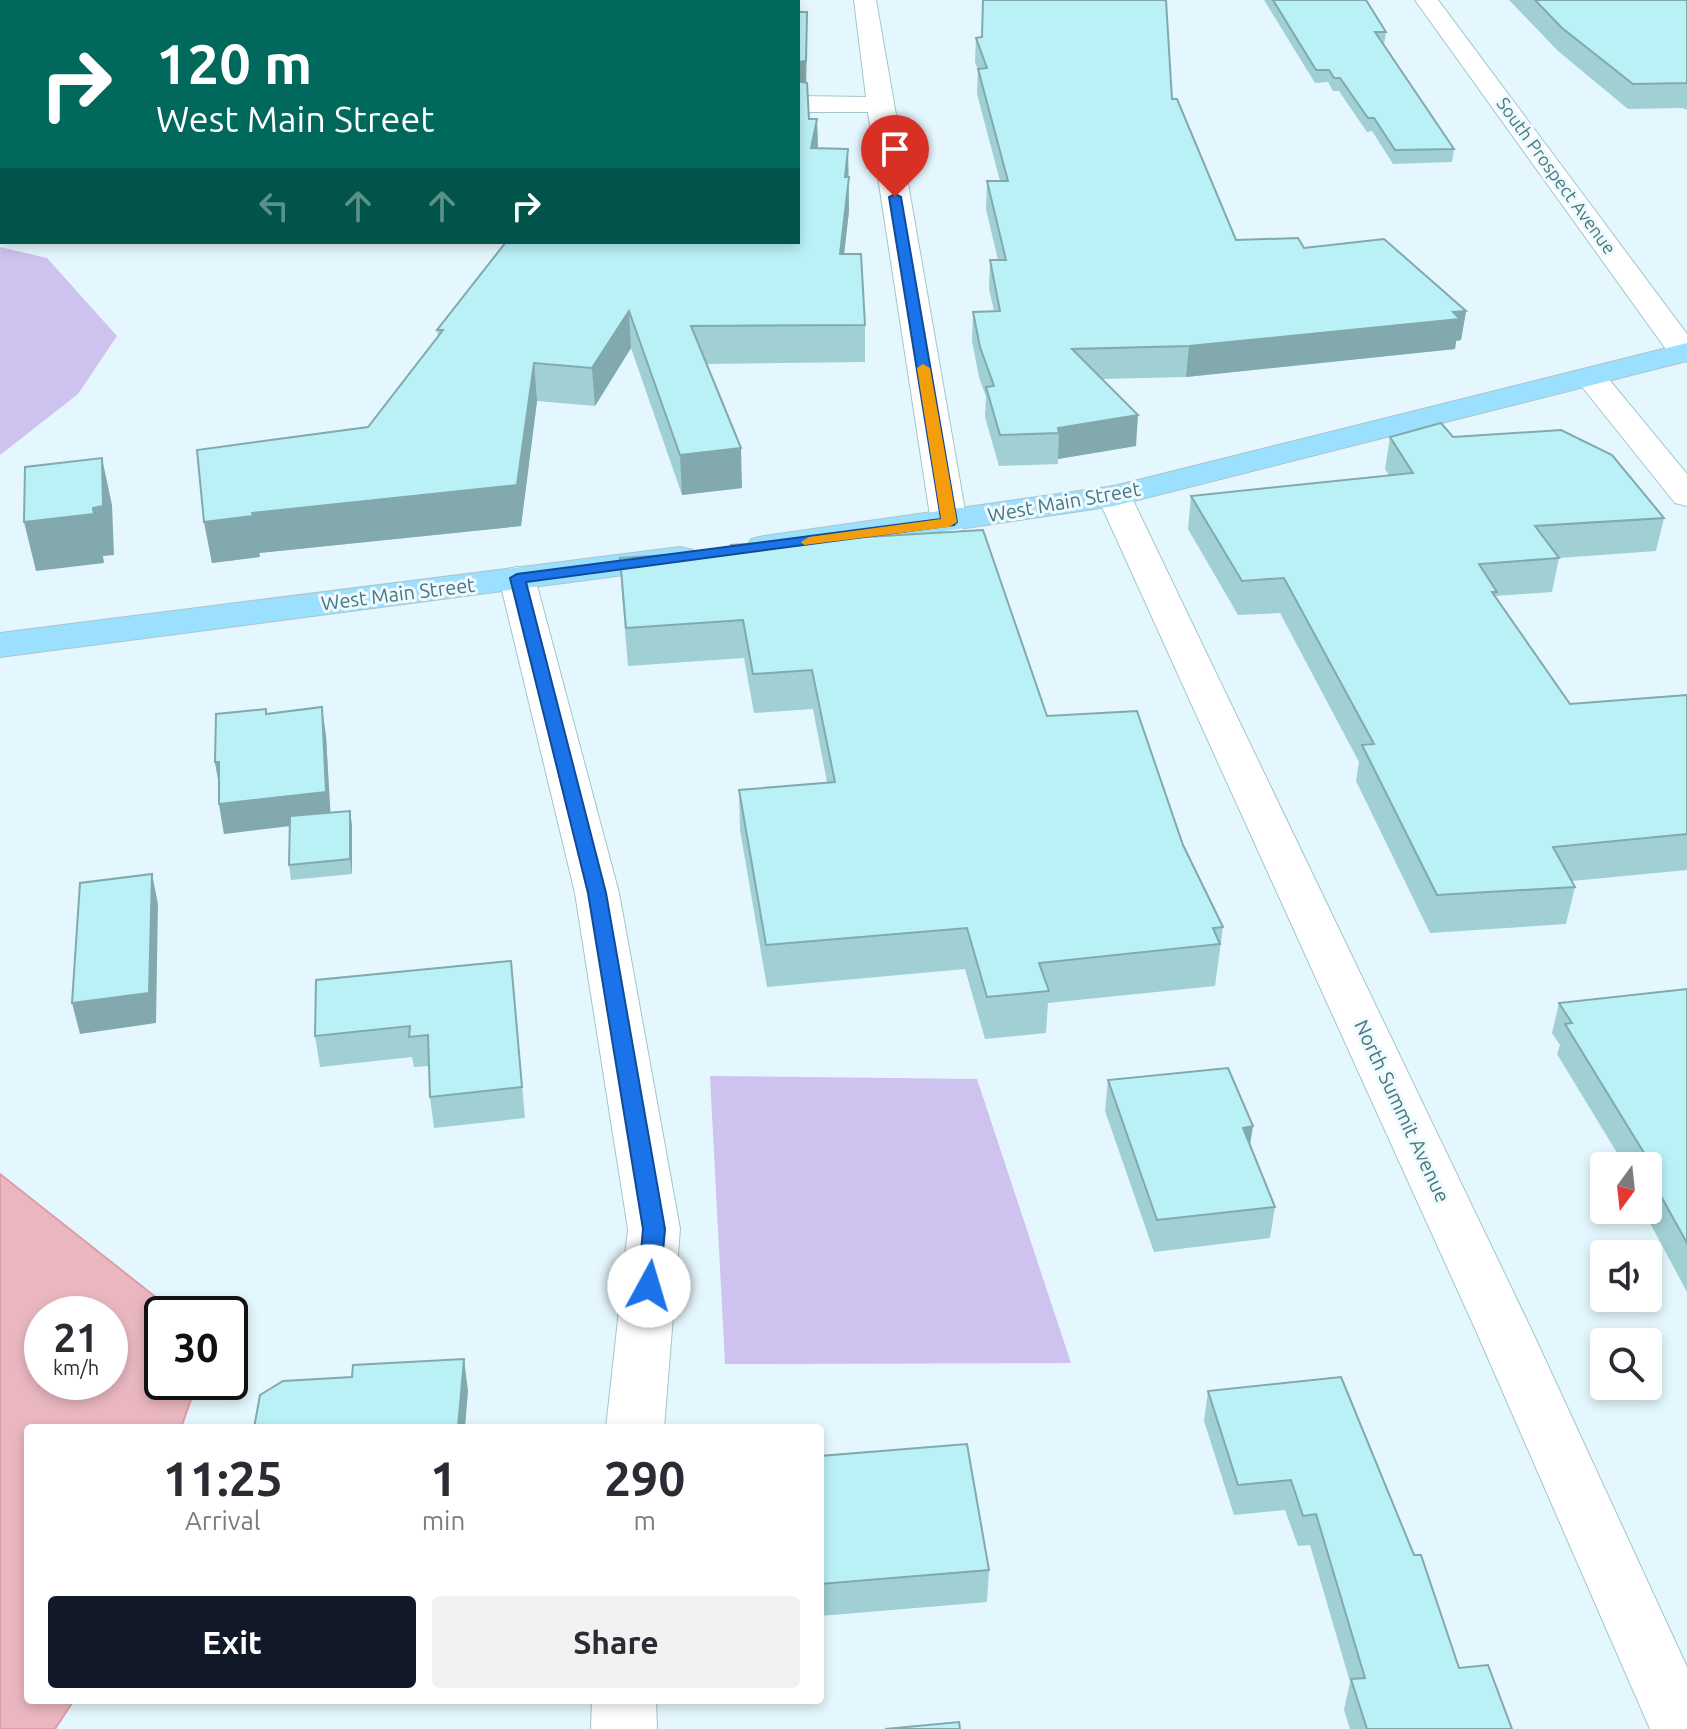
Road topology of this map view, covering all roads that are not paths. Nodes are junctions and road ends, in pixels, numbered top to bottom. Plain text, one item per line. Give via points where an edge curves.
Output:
1 (865, 0) edge
2 (1426, 0) edge
3 (800, 104) edge
4 (880, 105) junction
5 (1686, 352) edge
6 (1591, 378) junction
7 (1114, 496) junction
8 (1687, 496) edge
9 (949, 522) junction
10 (517, 578) junction
11 (0, 645) edge
12 (635, 1424) edge
13 (624, 1704) edge
14 (624, 1729) edge
15 (1683, 1729) edge

1 - 4 street
2 - 5 street, South Prospect Avenue
3 - 4 street
4 - 9 street
5 - 6 main road, West Main Street
6 - 7 main road, West Main Street
6 - 8 street
7 - 9 main road, West Main Street
7 - 15 street, North Summit Avenue via 1499,1319
9 - 10 main road, West Main Street
10 - 11 main road, West Main Street
10 - 12 street via 597,893 654,1229
13 - 14 street

